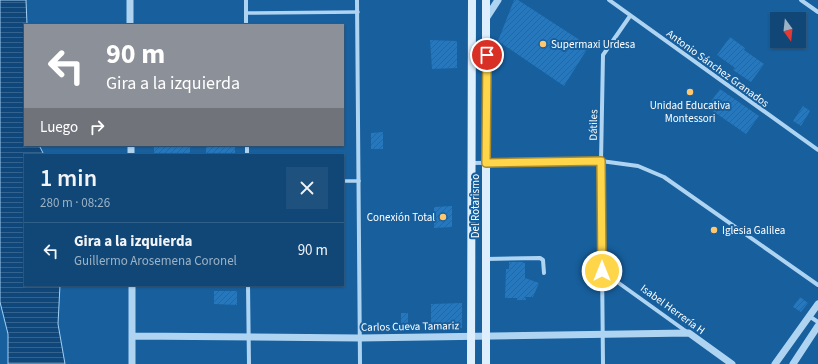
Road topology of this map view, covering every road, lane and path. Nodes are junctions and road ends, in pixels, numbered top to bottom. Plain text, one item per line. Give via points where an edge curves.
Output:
1 (130, 0) edge
2 (246, 0) edge
3 (358, 0) edge
4 (472, 0) edge
5 (486, 0) edge
6 (498, 0) edge
7 (609, 0) edge
8 (801, 0) edge
9 (358, 12) junction
10 (818, 12) edge
11 (246, 13) junction
12 (630, 16) junction
13 (487, 17) junction
14 (130, 24) edge
15 (246, 24) edge
16 (818, 150) edge
17 (601, 161) junction
18 (472, 163) junction
19 (486, 163) junction
20 (344, 181) edge
21 (359, 181) junction
22 (486, 260) junction
23 (602, 271) junction
24 (544, 273) dead end
25 (818, 285) edge
26 (132, 286) edge
27 (248, 286) edge
28 (818, 304) edge
29 (809, 316) junction
30 (818, 322) edge
31 (818, 326) edge
32 (689, 333) junction
33 (602, 334) junction
34 (132, 336) junction
35 (471, 336) junction
36 (486, 336) junction
37 (248, 337) junction
38 (360, 338) junction
39 (132, 364) edge
40 (248, 364) edge
41 (360, 364) edge
42 (471, 364) edge
43 (486, 364) edge
44 (603, 364) edge
45 (732, 364) edge
46 (775, 364) edge
47 (793, 364) edge

1 - 14 street
2 - 11 street
3 - 9 street
4 - 18 main road, Del Rotarismo
5 - 13 main road, Del Rotarismo
6 - 13 street
7 - 12 street, Antonio Sánchez Granados
8 - 10 street
9 - 11 street
9 - 21 street
11 - 15 street
12 - 16 street, Antonio Sánchez Granados
12 - 17 street, Dátiles via 603,55
13 - 19 main road, Del Rotarismo
17 - 19 street
17 - 23 street, Dátiles
17 - 25 street via 638,166 664,177
18 - 19 street
18 - 35 main road, Del Rotarismo
19 - 22 main road, Del Rotarismo
20 - 21 street
21 - 38 street
22 - 24 street via 540,258 543,260
22 - 36 main road, Del Rotarismo
23 - 32 street, Isabel Herrería H
23 - 33 street, Dátiles
26 - 34 street
27 - 37 street
28 - 29 street
29 - 30 street
29 - 46 street
31 - 47 street
32 - 33 street, Carlos Cueva Tamariz
32 - 45 street, Isabel Herrería H
33 - 36 street, Carlos Cueva Tamariz
33 - 44 street, Dátiles
34 - 37 street, Carlos Cueva Tamariz
34 - 39 street
35 - 36 street, Carlos Cueva Tamariz
35 - 38 street, Carlos Cueva Tamariz
35 - 42 main road, Del Rotarismo
36 - 43 main road, Del Rotarismo
37 - 38 street, Carlos Cueva Tamariz
37 - 40 street
38 - 41 street

